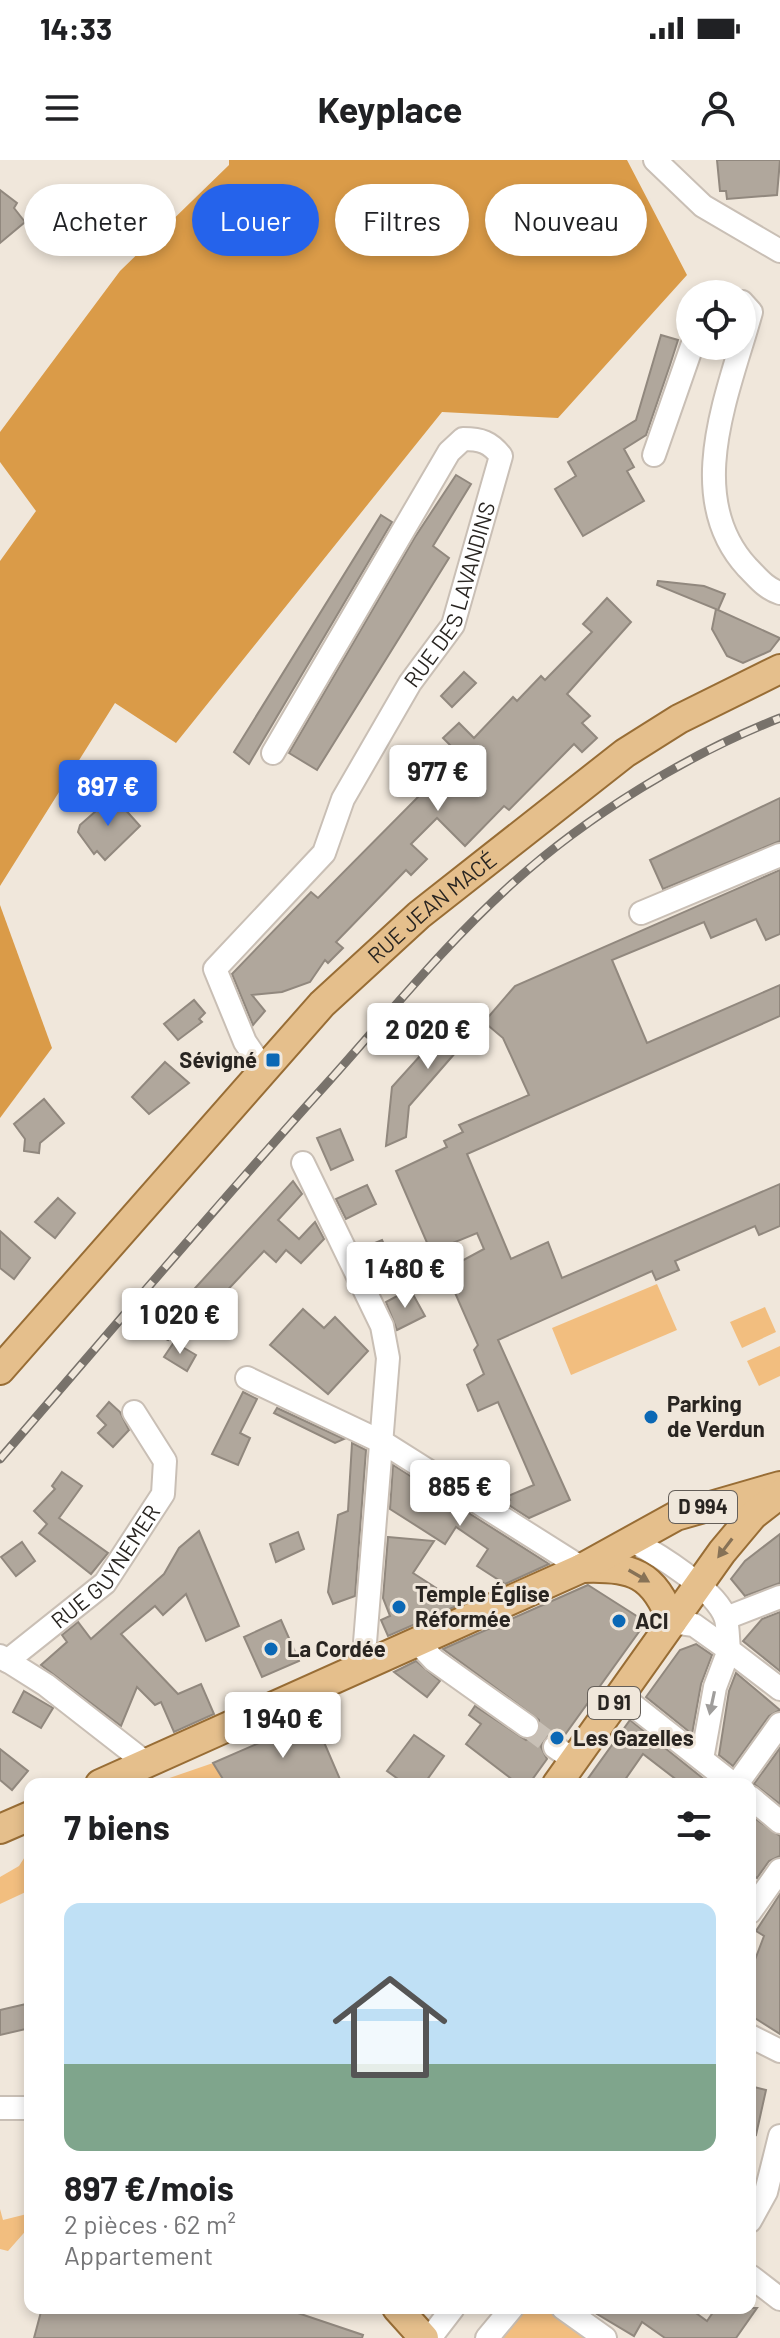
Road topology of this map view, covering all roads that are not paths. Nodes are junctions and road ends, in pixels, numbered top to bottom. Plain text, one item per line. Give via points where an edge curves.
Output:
1 (655, 160) edge
2 (780, 251) edge
3 (687, 360) edge
4 (738, 360) edge
5 (654, 455) dead end
6 (780, 593) edge
7 (780, 672) edge
8 (273, 753) dead end
9 (780, 855) edge
10 (641, 913) dead end
11 (264, 1070) junction
12 (303, 1163) dead end
13 (0, 1370) edge
14 (247, 1378) dead end
15 (134, 1412) dead end
16 (384, 1443) junction
17 (780, 1486) edge
18 (780, 1494) edge
19 (631, 1540) junction
20 (582, 1568) junction
21 (697, 1586) junction
22 (780, 1597) edge
23 (726, 1618) junction
24 (672, 1622) junction
25 (418, 1643) junction
26 (729, 1650) junction
27 (3, 1658) edge
28 (363, 1667) junction
29 (780, 1689) edge
30 (620, 1695) junction
31 (780, 1724) edge
32 (527, 1726) tunnel mouth
33 (702, 1759) junction
34 (146, 1763) junction
35 (113, 1778) edge
36 (559, 1778) edge
37 (727, 1778) edge
38 (740, 1778) edge
39 (756, 1802) edge
40 (24, 1819) edge
41 (780, 1822) edge
42 (0, 1829) edge
43 (780, 1870) edge
44 (756, 1904) edge
45 (756, 2039) edge
46 (780, 2051) edge
47 (0, 2108) edge
48 (24, 2108) edge
49 (780, 2136) edge
50 (756, 2210) edge
51 (756, 2281) edge
52 (780, 2299) edge
53 (402, 2314) edge
54 (448, 2314) edge
55 (507, 2314) edge
56 (571, 2314) edge
57 (424, 2338) edge
58 (430, 2338) edge
59 (487, 2338) edge
60 (605, 2338) edge

1 - 2 street via 703,206
3 - 5 street
4 - 6 street via 713,470 716,512 732,551 767,588
7 - 11 main road, RUE JEAN MACÉ via 679,719 625,753 370,957
8 - 11 street, RUE DES LAVANDINS via 449,452 463,439 480,439 494,447 501,456 453,625 410,683 343,799 324,853 215,969 245,1042
9 - 10 street
11 - 13 main road, RUE JEAN MACÉ
12 - 16 street via 382,1326 388,1358
14 - 16 street
15 - 27 street, RUE GUYNEMER via 165,1461 163,1494 105,1583
16 - 20 street
16 - 28 street
17 - 19 main road, D 994 via 676,1516
18 -> 21 main road, D 91 via 736,1534
19 - 20 main road, D 994
19 - 21 street
20 -> 24 main road via 617,1567 638,1575 659,1593
20 - 25 main road, D 994
21 - 23 street
21 - 24 main road, D 91
22 - 23 street
23 - 26 street
24 - 26 street via 694,1625
24 - 30 main road, D 91
25 - 28 main road, D 994
25 - 32 street
26 - 29 street
26 -> 33 street via 715,1687
27 - 34 street, RUE GUYNEMER
28 - 34 main road, D 994
30 - 33 street
30 - 36 main road, D 91 via 565,1753
31 - 38 street
33 - 37 street
34 - 35 main road, D 994
39 - 41 street
40 - 42 main road
43 - 44 street
45 - 46 street
47 - 48 street
49 - 50 street
51 - 52 street
53 - 57 main road
54 - 58 street
55 - 59 street
56 - 60 street

